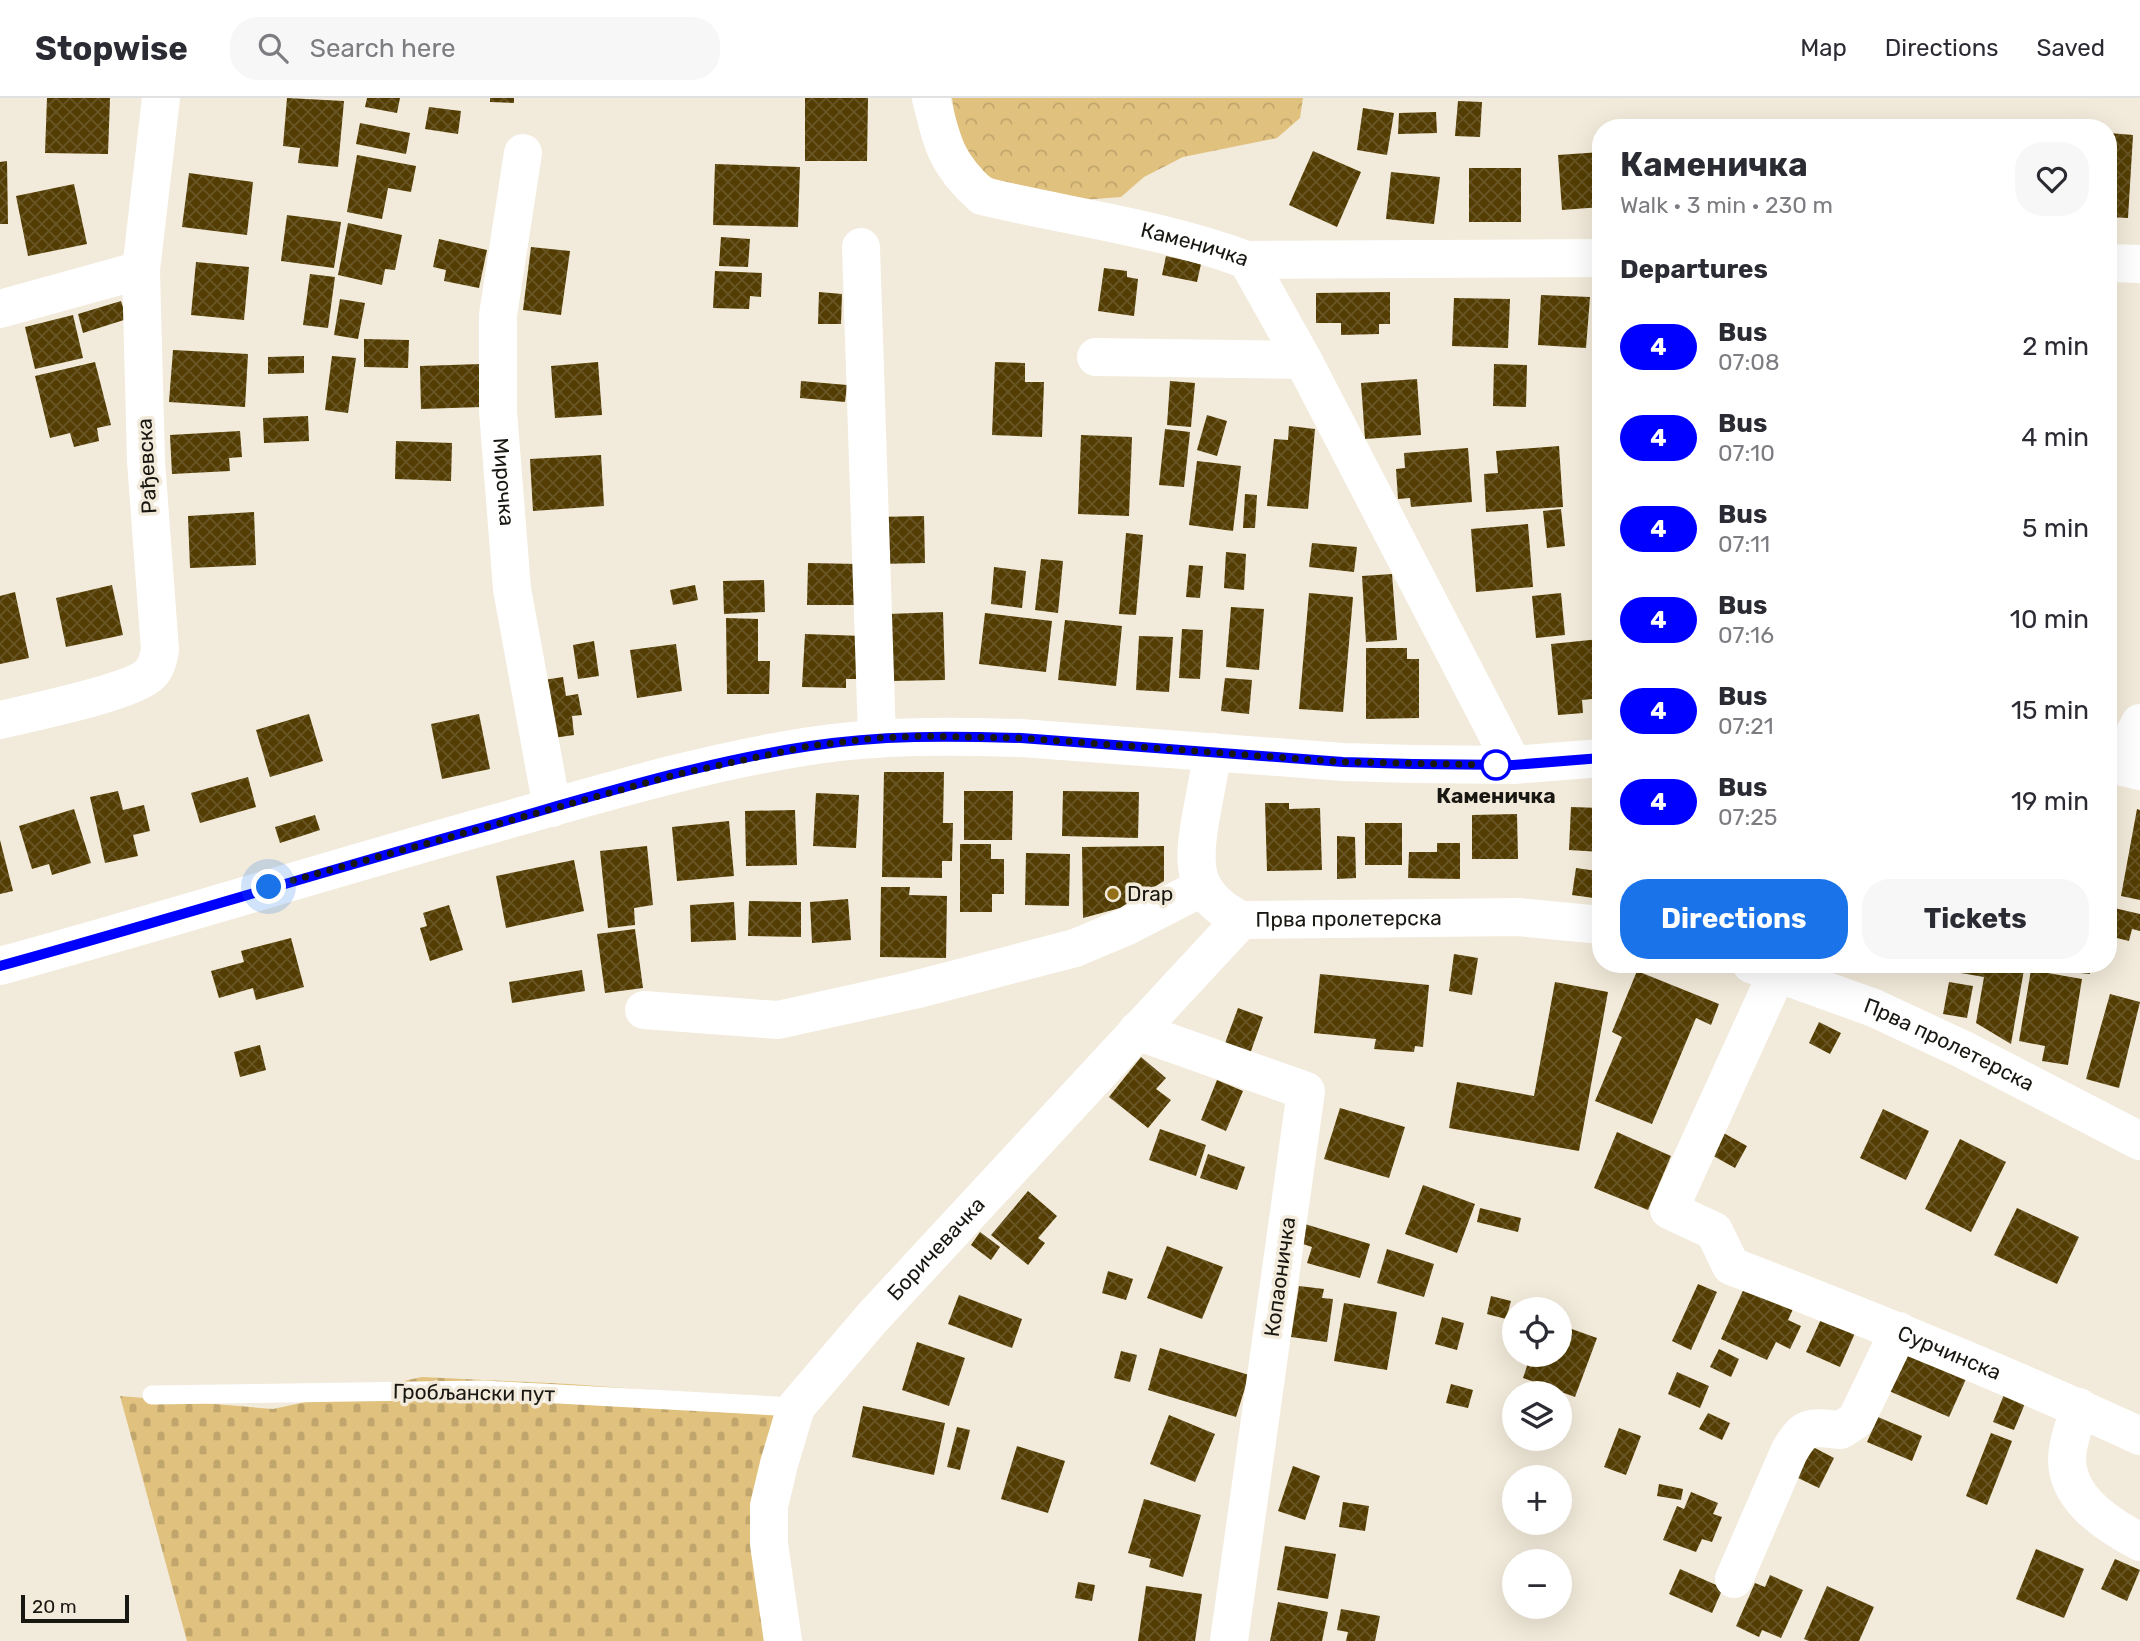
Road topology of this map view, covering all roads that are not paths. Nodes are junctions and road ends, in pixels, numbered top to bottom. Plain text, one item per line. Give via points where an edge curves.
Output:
1 (161, 98) edge
2 (931, 98) edge
3 (523, 153) dead end
4 (861, 247) dead end
5 (1592, 258) edge
6 (1247, 260) junction
7 (2117, 263) edge
8 (2140, 264) edge
9 (141, 270) junction
10 (0, 309) edge
11 (1096, 357) dead end
12 (1303, 360) junction
13 (0, 720) edge
14 (2140, 723) edge
15 (877, 738) junction
16 (1213, 752) junction
17 (1592, 759) edge
18 (1513, 765) junction
19 (2122, 767) edge
20 (552, 808) junction
21 (1203, 887) junction
22 (1241, 920) junction
23 (1592, 924) edge
24 (0, 966) edge
25 (1762, 973) edge
26 (1775, 973) edge
27 (643, 1010) dead end
28 (1137, 1031) junction
29 (2140, 1141) edge
30 (1899, 1331) junction
31 (152, 1395) dead end
32 (796, 1407) junction
33 (2080, 1407) junction
34 (2140, 1436) edge
35 (2140, 1542) edge
36 (1734, 1579) dead end
37 (783, 1641) edge
38 (1229, 1641) edge

1 - 9 street, Рађевска
2 - 6 street, Каменичка via 947,156 982,196 1139,228
3 - 20 street, Мирочка via 498,315 498,411 512,589
4 - 15 street
5 - 6 street
6 - 12 street, Каменичка
7 - 8 street
9 - 10 street
9 - 13 street, Рађевска via 158,663 149,676 127,687
11 - 12 street
12 - 18 street, Каменичка
14 - 19 street
15 - 16 street via 1021,738
15 - 20 street via 741,759
16 - 18 street via 1343,762
16 - 21 street via 1195,856
17 - 18 street
20 - 24 street
21 - 22 street, Прва пролетерска via 1219,907
21 - 27 street via 1075,948 778,1020
22 - 23 street, Прва пролетерска via 1518,917
22 - 28 street, Боричевачка
25 - 30 street via 1670,1210 1714,1230 1731,1266
26 - 29 street, Прва пролетерска via 1887,1014
28 - 32 street, Боричевачка
28 - 38 street, Копаоничка via 1306,1091
30 - 33 street, Сурчинска
30 - 36 street, Сурчинска via 1856,1420 1841,1430 1815,1427 1800,1433
31 - 32 lane, Гробљански пут via 484,1390
32 - 37 street, Боричевачка via 769,1506 769,1544
33 - 34 street, Сурчинска
33 - 35 street via 2067,1452 2068,1472 2087,1505

